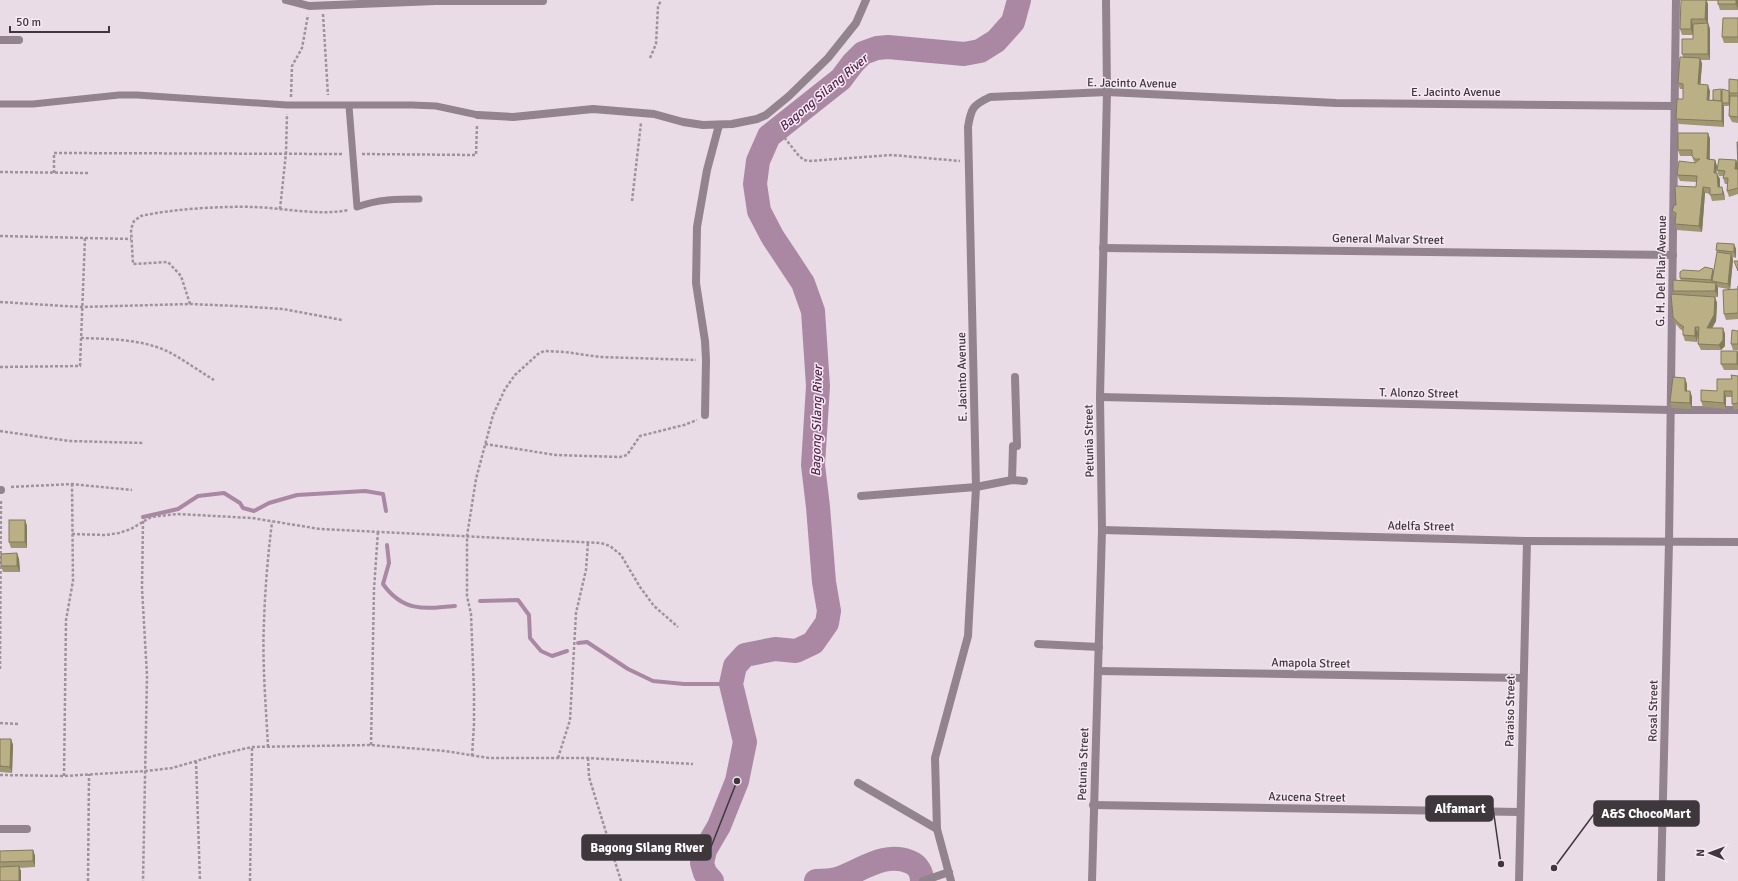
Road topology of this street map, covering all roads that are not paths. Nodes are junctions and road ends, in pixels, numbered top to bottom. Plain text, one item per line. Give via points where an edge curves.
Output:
1 (286, 0) edge
2 (436, 0) edge
3 (866, 0) edge
4 (1106, 0) edge
5 (1676, 0) edge
6 (542, 1) edge
7 (358, 2) edge
8 (0, 40) edge
9 (20, 40) dead end
10 (1107, 92) junction
11 (0, 104) edge
12 (349, 106) junction
13 (1674, 106) junction
14 (478, 116) joint
15 (719, 125) junction
16 (419, 199) dead end
17 (1103, 248) junction
18 (1673, 255) junction
19 (1014, 377) dead end
20 (1100, 397) junction
21 (1670, 410) junction
22 (1738, 410) edge
23 (705, 415) road end
24 (1012, 480) junction
25 (1024, 481) dead end
26 (976, 487) junction
27 (861, 496) dead end
28 (1102, 530) junction
29 (1527, 541) junction
30 (1669, 542) junction
31 (1738, 542) edge
32 (1038, 644) dead end
33 (1099, 647) junction
34 (1098, 671) junction
35 (1523, 678) junction
36 (858, 784) dead end
37 (1093, 805) junction
38 (1520, 812) junction
39 (0, 829) edge
40 (27, 829) dead end
41 (937, 829) junction
42 (949, 872) junction
43 (923, 881) edge
44 (951, 881) edge
45 (1092, 881) edge
46 (1519, 881) edge
47 (1661, 881) edge

1 - 7 street via 309,6
2 - 6 street
2 - 7 street
3 - 15 street via 856,23 828,58 766,115 744,123
4 - 10 street, Petunia Street
5 - 13 street, G. H. Del Pilar Avenue
8 - 9 street
10 - 13 street, E. Jacinto Avenue via 1336,104
10 - 17 street, Petunia Street
10 - 26 street, E. Jacinto Avenue via 990,98 977,103 970,114 968,127
11 - 12 lane via 33,104 137,95 289,105
12 - 14 lane via 436,106
12 - 16 lane via 357,207 391,199
13 - 18 street, G. H. Del Pilar Avenue
14 - 15 street via 513,117 593,109 642,112 683,122
15 - 23 street via 707,170 697,227 696,283 705,341
17 - 18 street, General Malvar Street
17 - 20 street, Petunia Street
18 - 21 street, G. H. Del Pilar Avenue
19 - 24 street via 1017,446 1013,446
20 - 21 street, T. Alonzo Street
20 - 28 street, Petunia Street
21 - 22 street, T. Alonzo Street
21 - 30 street, G. H. Del Pilar Avenue
24 - 25 street
24 - 26 street
26 - 27 street
26 - 41 street, E. Jacinto Avenue via 968,636 936,758
28 - 29 street, Adelfa Street
28 - 33 street, Petunia Street
29 - 30 street, Adelfa Street
29 - 35 street, Paraiso Street
30 - 31 street, Adelfa Street
30 - 47 street, Rosal Street
32 - 33 street
33 - 34 street, Petunia Street
34 - 35 street, Amapola Street
34 - 37 street, Petunia Street
35 - 38 street, Paraiso Street
36 - 41 street
37 - 38 street, Azucena Street
37 - 45 street, Petunia Street
38 - 46 street, Paraiso Street
39 - 40 street
41 - 42 street, E. Jacinto Avenue
42 - 43 street
42 - 44 street, E. Jacinto Avenue

